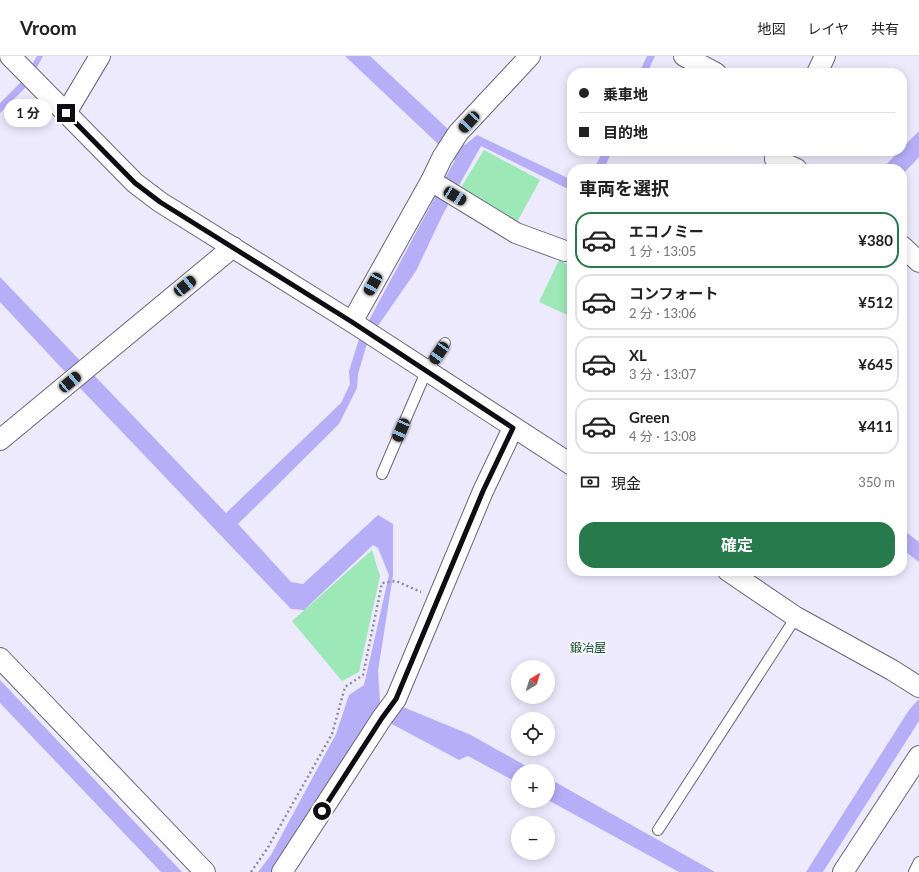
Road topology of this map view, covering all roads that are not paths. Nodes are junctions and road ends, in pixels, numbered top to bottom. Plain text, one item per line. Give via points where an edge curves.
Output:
1 (10, 56) edge
2 (100, 56) edge
3 (530, 56) edge
4 (684, 56) edge
5 (825, 56) edge
6 (707, 68) edge
7 (819, 68) edge
8 (66, 113) junction
9 (775, 160) edge
10 (785, 164) edge
11 (434, 183) junction
12 (233, 247) junction
13 (565, 251) dead end
14 (907, 251) edge
15 (919, 262) edge
16 (362, 330) junction
17 (445, 343) dead end
18 (426, 372) junction
19 (513, 428) junction
20 (0, 440) edge
21 (567, 462) edge
22 (382, 474) dead end
23 (735, 576) edge
24 (796, 617) junction
25 (0, 658) edge
26 (919, 687) edge
27 (919, 756) edge
28 (658, 830) dead end
29 (919, 862) edge
30 (206, 872) edge
31 (282, 872) edge
32 (844, 872) edge
33 (914, 872) edge

1 - 8 street
2 - 8 street
3 - 11 street via 458,133 442,158
4 - 6 street
5 - 7 street
8 - 12 street via 135,183 160,202
9 - 10 street
11 - 13 street via 516,233
11 - 16 street
12 - 16 street
12 - 20 street
14 - 15 street
16 - 18 street
17 - 18 lane
18 - 19 street
18 - 22 lane
19 - 21 street
19 - 31 street via 387,711
23 - 24 street
24 - 26 street
24 - 28 lane
25 - 30 street
27 - 32 street
29 - 33 lane

